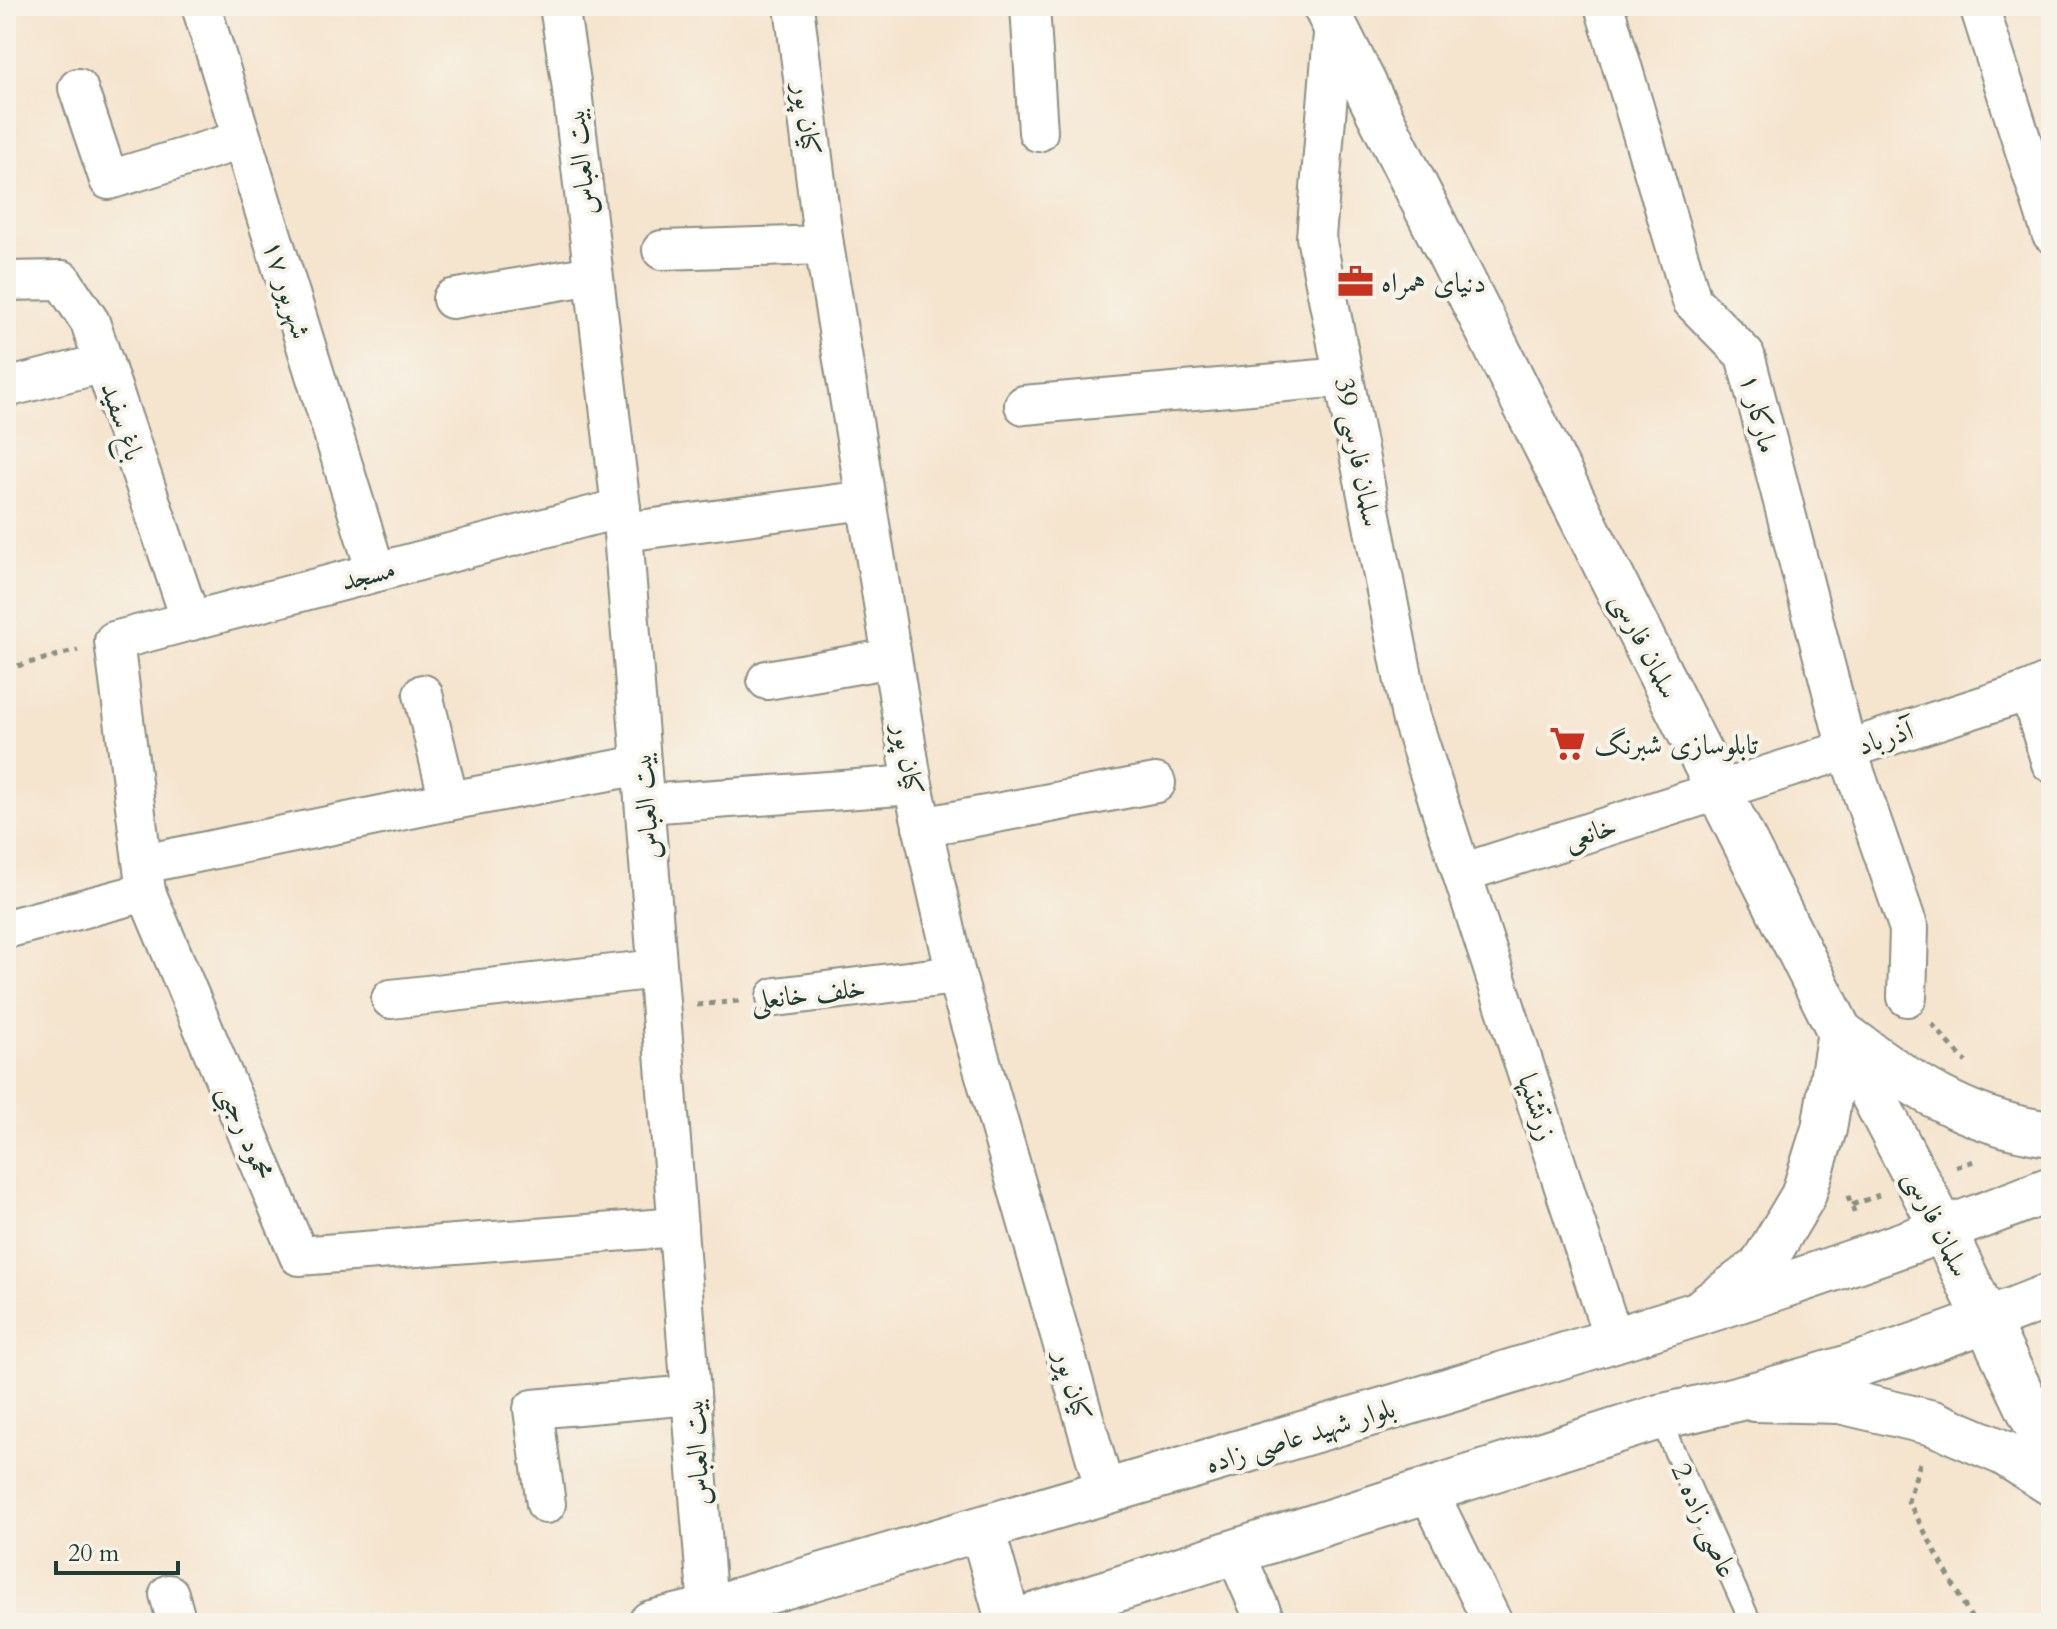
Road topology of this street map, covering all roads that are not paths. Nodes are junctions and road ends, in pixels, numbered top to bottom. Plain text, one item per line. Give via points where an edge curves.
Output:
1 (201, 6) edge
2 (559, 6) edge
3 (794, 6) edge
4 (1030, 6) edge
5 (1979, 6) edge
6 (1606, 7) edge
7 (1329, 14) edge
8 (78, 88) dead end
9 (1038, 132) dead end
10 (242, 140) junction
11 (2040, 156) edge
12 (2051, 233) edge
13 (824, 245) junction
14 (662, 250) dead end
15 (593, 275) junction
16 (6, 281) edge
17 (452, 299) dead end
18 (104, 363) junction
19 (1344, 377) junction
20 (6, 388) edge
21 (1024, 405) dead end
22 (866, 500) junction
23 (622, 520) junction
24 (376, 572) junction
25 (191, 621) junction
26 (114, 641) joint
27 (892, 658) junction
28 (767, 680) dead end
29 (2040, 686) edge
30 (423, 694) dead end
31 (1847, 749) junction
32 (2051, 763) edge
33 (641, 765) junction
34 (1156, 783) dead end
35 (913, 785) junction
36 (1719, 791) junction
37 (449, 801) junction
38 (645, 804) junction
39 (922, 827) junction
40 (1462, 873) junction
41 (144, 878) junction
42 (6, 929) edge
43 (657, 969) junction
44 (956, 975) junction
45 (776, 997) road end
46 (1907, 997) dead end
47 (391, 999) dead end
48 (1840, 1032) junction
49 (2051, 1134) edge
50 (2051, 1189) edge
51 (678, 1227) junction
52 (1944, 1231) junction
53 (2051, 1295) edge
54 (1693, 1317) junction
55 (1985, 1321) junction
56 (1614, 1341) junction
57 (691, 1395) junction
58 (1744, 1399) junction
59 (1659, 1417) junction
60 (2051, 1456) edge
61 (2051, 1483) edge
62 (1428, 1491) junction
63 (1106, 1494) junction
64 (546, 1504) dead end
65 (982, 1529) junction
66 (1235, 1552) junction
67 (708, 1609) junction
68 (651, 1623) edge
69 (1010, 1623) edge
70 (1266, 1623) edge
71 (1493, 1623) edge
72 (1751, 1623) edge

1 - 10 street, ۱۷ شهریور
2 - 15 street, بیت العباس
3 - 13 street, کیان پور
4 - 9 street
5 - 11 street
6 - 31 street, مارکار ۱ via 1692,301 1745,355
7 - 19 street, سلمان فارسی 39 via 1316,237
7 - 36 main road, سلمان فارسی
8 - 10 street via 109,180
10 - 24 street, ۱۷ شهریور
11 - 12 street
13 - 14 street
13 - 22 street, کیان پور
15 - 17 street
15 - 23 street, بیت العباس
16 - 18 street, باغ سفید via 62,280 90,322
18 - 20 street
18 - 25 street, باغ سفید
19 - 21 street
19 - 40 street, سلمان فارسی 39 via 1411,717
22 - 23 street, مسجد
22 - 27 street, کیان پور
23 - 24 street, مسجد
23 - 33 street, بیت العباس
24 - 25 street, مسجد
25 - 26 street, مسجد
26 - 41 street, محمود رجبی
27 - 28 street
27 - 35 street, کیان پور
29 - 31 street, آذرباد
29 - 32 street
30 - 37 street
31 - 36 street, آذرباد
31 - 46 street, مارکار ۱ via 1909,929
33 - 37 street
33 - 38 street, بیت العباس
34 - 39 street
35 - 38 street
35 - 39 street, کیان پور
36 - 40 street, خانعی
36 - 48 main road, سلمان فارسی
37 - 41 street
38 - 43 street, بیت العباس
39 - 44 street, کیان پور
40 - 56 street, زرتشتیها
41 - 42 street
41 - 51 street, محمود رجبی via 299,1256
43 - 47 street
43 - 51 street, بیت العباس
44 - 45 street, خلف خانعلی
44 - 63 street, کیان پور
48 - 49 main road via 1939,1100 1980,1119
48 - 52 main road, سلمان فارسی
48 - 54 main road via 1824,1129 1803,1196 1761,1267
50 - 52 main road, بلوار شهید عاصی زاده
51 - 57 street, بیت العباس
52 - 54 main road, بلوار شهید عاصی زاده
52 - 55 main road, سلمان فارسی
53 - 55 main road
54 - 56 main road, بلوار شهید عاصی زاده
55 - 58 main road
55 - 60 main road, سلمان فارسی
56 - 63 main road, بلوار شهید عاصی زاده
57 - 64 street via 533,1409
57 - 67 street, بیت العباس
58 - 59 main road
58 - 61 main road via 1840,1401 1933,1423 2004,1453
59 - 62 main road
59 - 72 lane, عاصی زاده 2
62 - 66 main road
62 - 71 street
63 - 65 main road, بلوار شهید عاصی زاده
65 - 67 main road, بلوار شهید عاصی زاده
65 - 69 main road
66 - 69 main road
66 - 70 street
67 - 68 main road, بلوار شهید عاصی زاده

